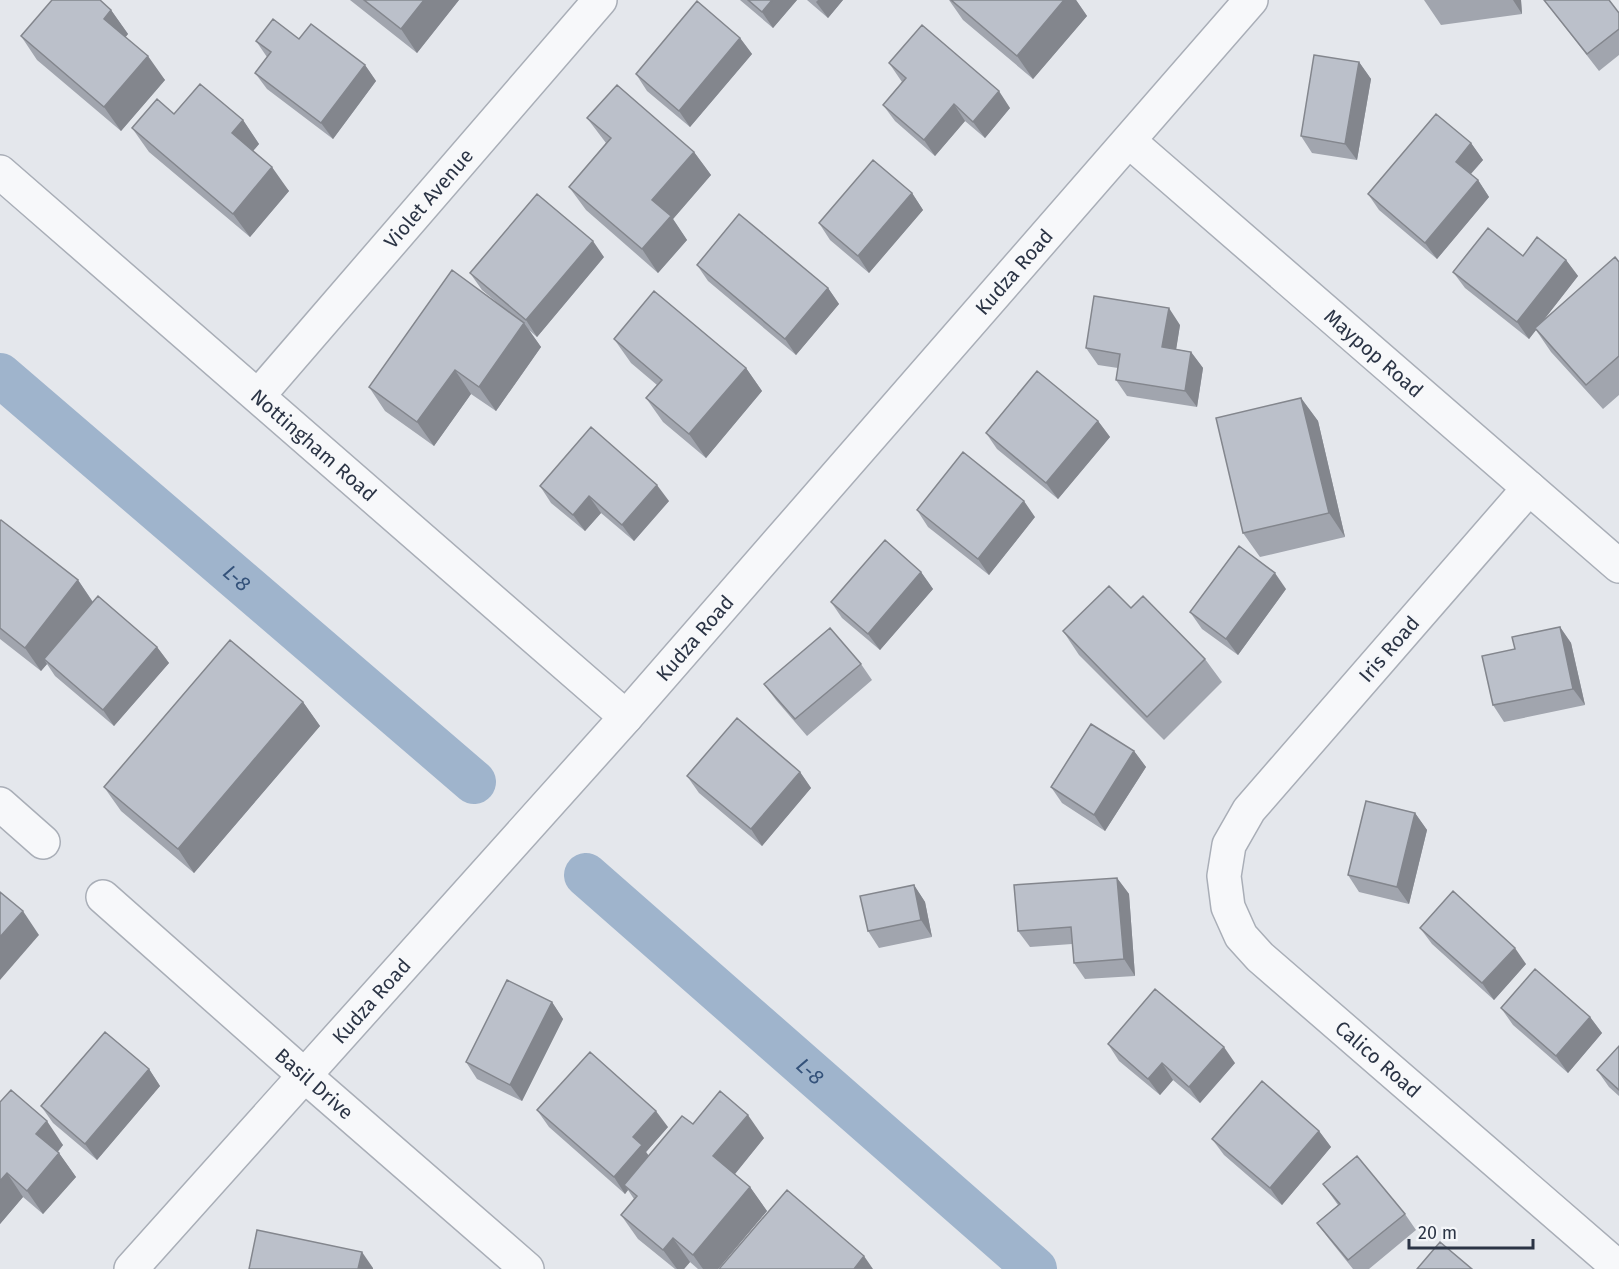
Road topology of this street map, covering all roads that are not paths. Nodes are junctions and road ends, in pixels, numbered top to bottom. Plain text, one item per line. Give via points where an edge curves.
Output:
1 (600, 0) edge
2 (1251, 0) edge
3 (1129, 141) junction
4 (0, 172) edge
5 (258, 396) junction
6 (1529, 488) junction
7 (1619, 566) edge
8 (626, 717) junction
9 (0, 804) edge
10 (1249, 810) joint
11 (43, 842) dead end
12 (104, 897) dead end
13 (304, 1075) junction
14 (1619, 1268) edge
15 (131, 1269) edge
16 (527, 1269) edge

1 - 5 street, Violet Avenue
2 - 3 street, Kudza Road
3 - 6 street, Maypop Road
3 - 8 street, Kudza Road
4 - 5 street, Nottingham Road
5 - 8 street, Nottingham Road
6 - 7 street, Maypop Road
6 - 10 street, Iris Road
8 - 13 street, Kudza Road
9 - 11 street
10 - 14 street, Calico Road via 1229,845 1224,876 1228,907 1241,936 1260,957
12 - 13 street, Basil Drive
13 - 15 street, Kudza Road
13 - 16 street, Basil Drive

